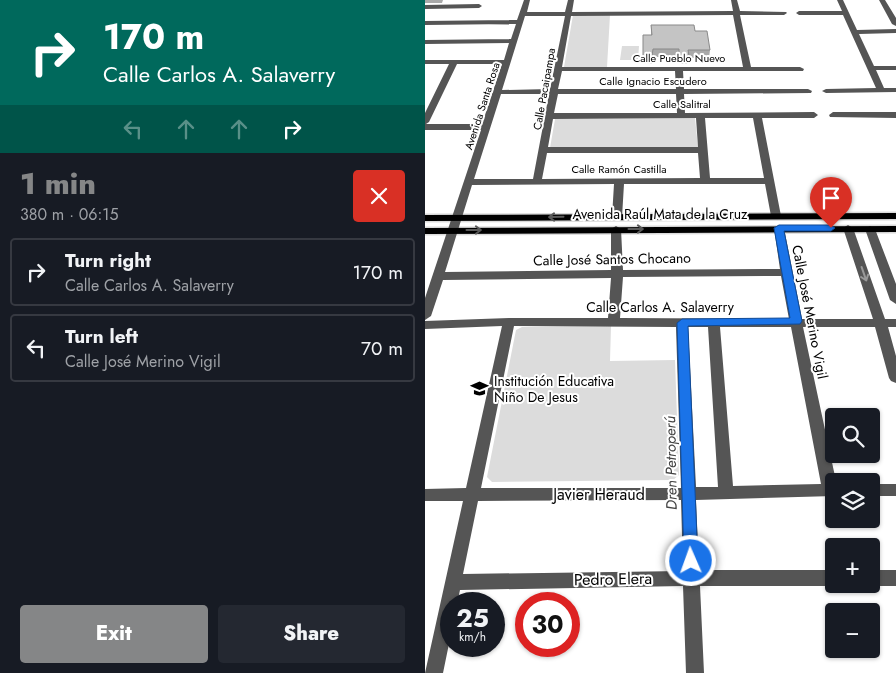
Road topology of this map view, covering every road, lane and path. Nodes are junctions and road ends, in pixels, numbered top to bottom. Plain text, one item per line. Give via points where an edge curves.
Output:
1 (527, 0) edge
2 (571, 0) edge
3 (734, 0) edge
4 (840, 0) edge
5 (882, 0) edge
6 (480, 3) edge
7 (425, 7) edge
8 (737, 13) junction
9 (784, 13) dead end
10 (799, 13) dead end
11 (846, 13) junction
12 (569, 14) junction
13 (893, 14) edge
14 (522, 18) junction
15 (471, 22) junction
16 (425, 23) edge
17 (896, 24) edge
18 (896, 30) edge
19 (854, 32) junction
20 (514, 41) junction
21 (425, 42) edge
22 (425, 62) edge
23 (454, 62) junction
24 (508, 62) junction
25 (747, 68) junction
26 (871, 68) junction
27 (896, 68) edge
28 (557, 69) junction
29 (679, 69) junction
30 (800, 69) dead end
31 (881, 90) junction
32 (896, 90) edge
33 (826, 91) dead end
34 (498, 92) junction
35 (553, 92) junction
36 (679, 92) junction
37 (808, 92) dead end
38 (700, 115) junction
39 (814, 115) dead end
40 (833, 115) dead end
41 (896, 115) edge
42 (550, 116) junction
43 (681, 116) junction
44 (757, 116) junction
45 (425, 122) edge
46 (425, 127) edge
47 (487, 127) junction
48 (545, 150) junction
49 (703, 150) junction
50 (705, 181) junction
51 (769, 181) junction
52 (469, 182) junction
53 (537, 182) junction
54 (619, 182) junction
55 (843, 216) junction
56 (867, 216) junction
57 (896, 216) edge
58 (425, 218) edge
59 (457, 218) junction
60 (777, 222) junction
61 (616, 223) junction
62 (848, 228) junction
63 (870, 229) junction
64 (896, 229) edge
65 (453, 230) junction
66 (425, 231) edge
67 (786, 272) junction
68 (617, 274) junction
69 (438, 276) junction
70 (896, 300) edge
71 (425, 316) edge
72 (796, 321) junction
73 (509, 322) junction
74 (614, 322) junction
75 (714, 322) junction
76 (880, 322) junction
77 (682, 323) junction
78 (896, 323) edge
79 (425, 325) edge
80 (896, 378) edge
81 (828, 473) edge
82 (825, 490) edge
83 (880, 490) edge
84 (896, 490) edge
85 (726, 493) junction
86 (689, 494) junction
87 (425, 495) edge
88 (473, 495) junction
89 (692, 578) junction
90 (825, 578) edge
91 (880, 578) edge
92 (896, 578) edge
93 (453, 582) junction
94 (434, 673) edge
95 (695, 673) edge

1 - 14 street, Avenida Santa Rosa
2 - 12 street, Calle Pacaipampa
3 - 8 street
4 - 11 street
5 - 13 street
6 - 7 street
6 - 15 street
8 - 9 street
8 - 12 street via 654,10
8 - 25 street
10 - 11 street
11 - 19 street
12 - 14 street
12 - 28 street, Calle Pacaipampa
13 - 17 street
14 - 15 street
14 - 20 street, Avenida Santa Rosa
15 - 16 street
18 - 19 street
19 - 26 street
20 - 21 street
20 - 24 street, Avenida Santa Rosa
22 - 23 street
23 - 24 street
23 - 45 street
24 - 34 street, Avenida Santa Rosa
25 - 29 street, Calle Pueblo Nuevo
25 - 30 street, Calle Pueblo Nuevo
26 - 27 street
26 - 31 street
28 - 29 street, Calle Pueblo Nuevo
28 - 35 street, Calle Pacaipampa
29 - 36 street
31 - 32 street
31 - 33 street
34 - 35 street, Calle Ignacio Escudero
34 - 47 street, Avenida Santa Rosa
35 - 36 street, Calle Ignacio Escudero
35 - 42 street, Calle Pacaipampa
36 - 37 street, Calle Ignacio Escudero
36 - 43 street
38 - 43 street, Calle Salitral
38 - 44 street, Calle Salitral
38 - 49 street
39 - 44 street, Calle Salitral
40 - 41 street
42 - 43 street, Calle Salitral
42 - 48 street, Calle Pacaipampa
44 - 51 street, Calle José Merino Vigil
46 - 47 street
47 - 52 street, Avenida Santa Rosa
48 - 49 street
48 - 53 street, Calle Pacaipampa
49 - 50 street
50 - 51 street, Calle Ramón Castilla
50 - 54 street, Calle Ramón Castilla
51 - 60 street, Calle José Merino Vigil
52 - 53 street, Calle Ramón Castilla
52 - 59 street, Avenida Santa Rosa
53 - 54 street, Calle Ramón Castilla
54 - 61 street
55 - 56 main road, Avenida Raúl Mata de la Cruz
55 - 60 main road, Avenida Raúl Mata de la Cruz
55 - 62 main road
56 - 57 main road, Avenida Raúl Mata de la Cruz
56 - 63 main road
58 - 59 main road, Avenida Raúl Mata de la Cruz
61 -> 59 main road, Avenida Raúl Mata de la Cruz
59 - 65 street, Avenida Santa Rosa
60 - 61 main road, Avenida Raúl Mata de la Cruz
60 - 62 main road, Avenida Raúl Mata de la Cruz
60 - 67 street, Calle José Merino Vigil
65 -> 61 main road, Avenida Raúl Mata de la Cruz
61 - 68 street
62 - 63 main road, Avenida Raúl Mata de la Cruz
62 -> 76 street
63 - 64 main road, Avenida Raúl Mata de la Cruz
63 - 70 street
65 - 66 main road, Avenida Raúl Mata de la Cruz
65 - 69 street, Avenida Santa Rosa
67 - 68 street, Calle José Santos Chocano
67 - 72 street, Calle José Merino Vigil
68 - 69 street, Calle José Santos Chocano
68 - 74 street
69 - 71 street, Avenida Santa Rosa
72 - 75 street, Calle Carlos A. Salaverry
72 - 76 street, Calle Carlos A. Salaverry
72 - 81 street, Calle José Merino Vigil
73 - 74 street, Calle Carlos A. Salaverry
73 - 79 street, Calle Carlos A. Salaverry
73 - 88 street
74 - 77 street, Calle Carlos A. Salaverry
75 - 77 street, Calle Carlos A. Salaverry
75 - 85 street
76 - 78 street, Calle Carlos A. Salaverry
76 - 80 street
77 - 86 street
82 - 85 street, Javier Heraud
83 - 84 street
85 - 86 street, Javier Heraud
86 - 88 street, Javier Heraud
86 - 89 street
87 - 88 street, Javier Heraud
88 - 93 street
89 - 90 street, Pedro Elera
89 - 93 street, Pedro Elera
89 - 95 street
91 - 92 street
93 - 94 street

